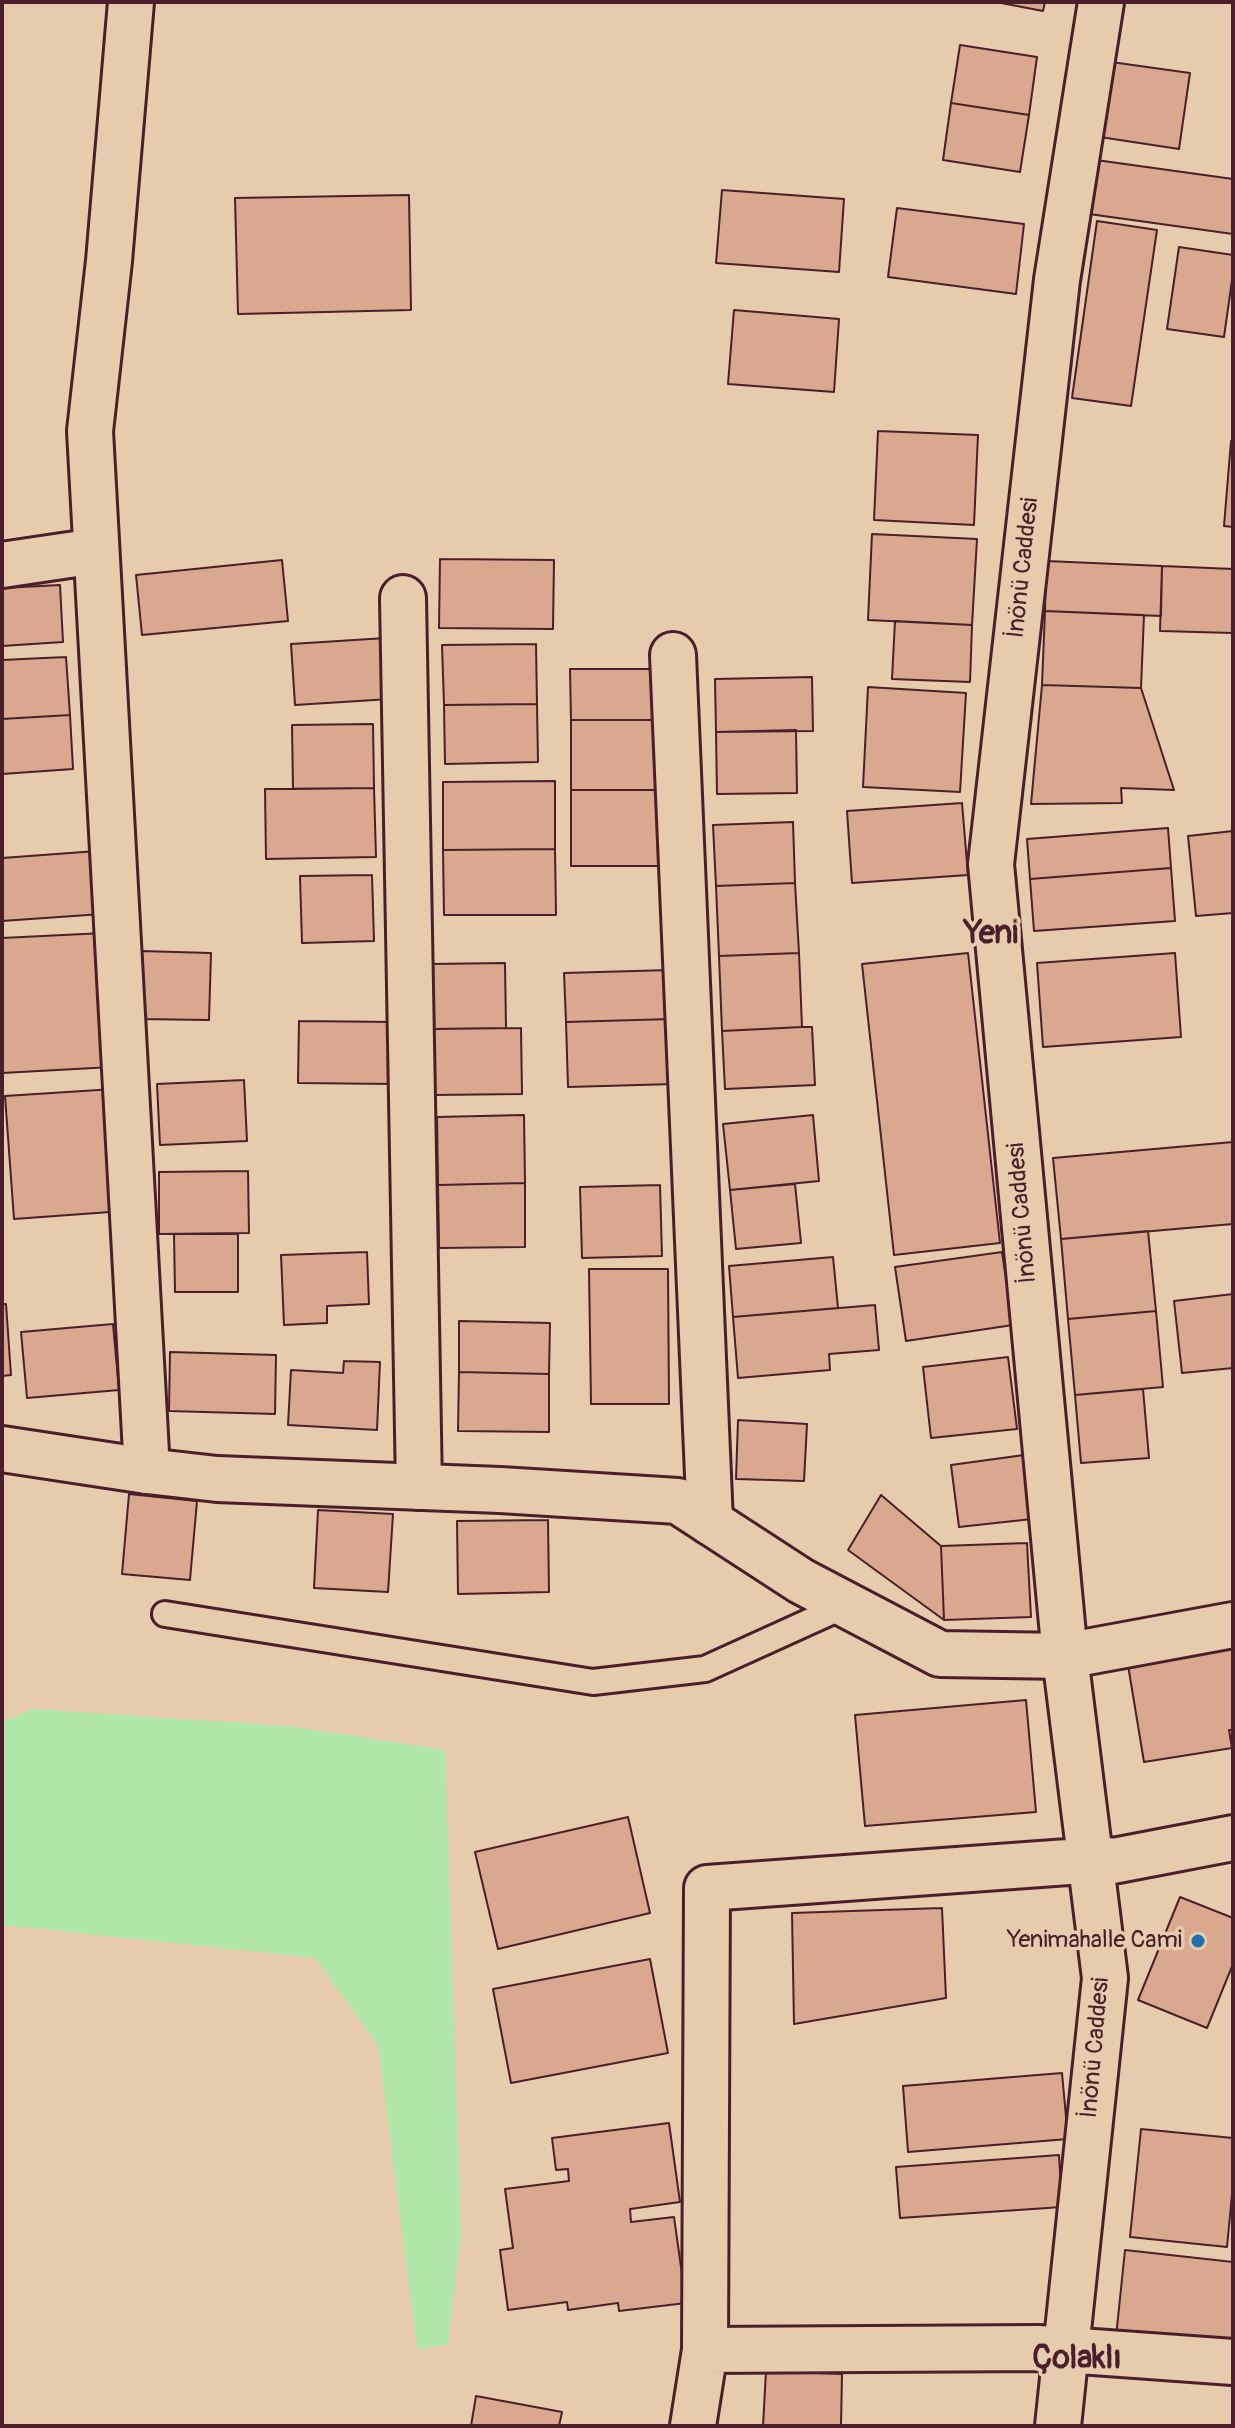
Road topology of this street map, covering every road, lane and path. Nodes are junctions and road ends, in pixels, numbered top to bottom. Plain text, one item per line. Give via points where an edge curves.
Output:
1 (131, 2) edge
2 (1101, 2) edge
3 (96, 551) junction
4 (2, 565) edge
5 (403, 598) dead end
6 (673, 655) dead end
7 (2, 1449) edge
8 (147, 1471) junction
9 (419, 1487) junction
10 (710, 1522) junction
11 (846, 1605) junction
12 (165, 1614) dead end
13 (1233, 1625) edge
14 (1065, 1656) junction
15 (1233, 1838) edge
16 (1090, 1857) junction
17 (705, 2350) junction
18 (1065, 2351) junction
19 (1233, 2362) edge
20 (693, 2426) edge
21 (1058, 2426) edge

1 - 3 street via 90,431
2 - 14 street, İnönü Caddesi via 1057,280 991,864
3 - 4 street
3 - 8 street
5 - 9 street
6 - 10 street
7 - 8 street
8 - 9 street
9 - 10 street via 678,1501
10 - 11 street
11 - 12 lane via 705,1669 593,1682
11 - 14 street via 940,1654
13 - 14 street
14 - 16 street, İnönü Caddesi
15 - 16 street via 1113,1861
16 - 17 street via 707,1888
16 - 18 street, İnönü Caddesi via 1105,1978
17 - 18 street
17 - 20 street
18 - 19 street
18 - 21 street, İnönü Caddesi

